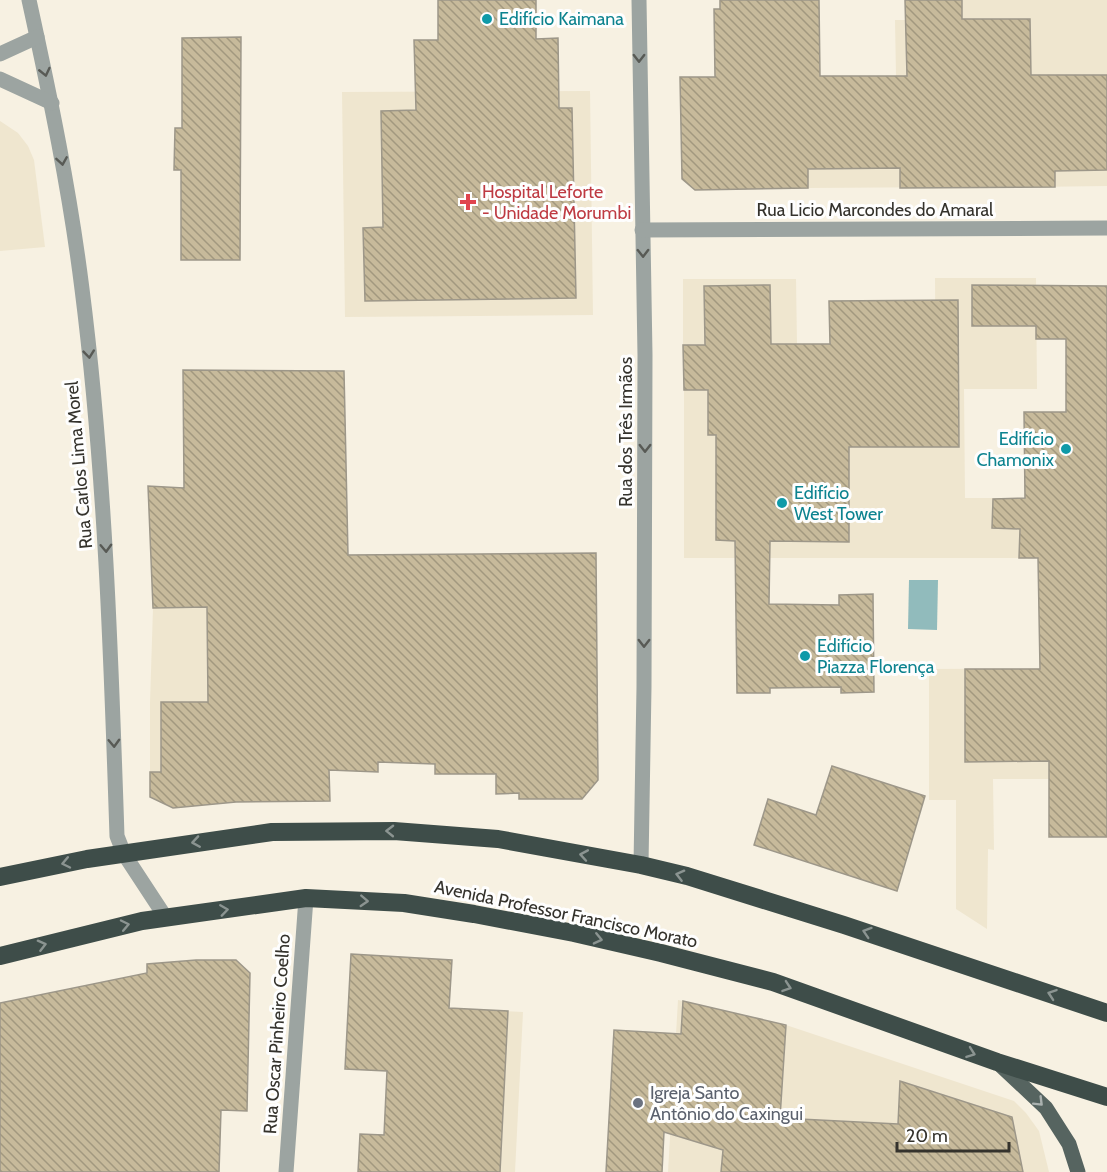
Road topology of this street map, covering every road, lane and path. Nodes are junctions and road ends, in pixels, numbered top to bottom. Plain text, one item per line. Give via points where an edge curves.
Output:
1 (29, 0) edge
2 (639, 0) edge
3 (37, 37) junction
4 (0, 54) edge
5 (0, 79) edge
6 (52, 103) junction
7 (1107, 228) edge
8 (642, 230) junction
9 (124, 854) junction
10 (641, 865) junction
11 (0, 877) edge
12 (306, 898) junction
13 (166, 918) junction
14 (0, 956) edge
15 (1107, 1013) edge
16 (997, 1062) junction
17 (1107, 1097) edge
18 (286, 1172) edge
19 (1078, 1172) edge

1 - 3 street, Rua Carlos Lima Morel
2 -> 8 street, Rua dos Três Irmãos
3 - 4 street
3 -> 6 street, Rua Carlos Lima Morel
5 - 6 street
6 -> 9 street, Rua Carlos Lima Morel via 82,289 104,506 117,836
7 - 8 street, Rua Licio Marcondes do Amaral
8 -> 10 street, Rua dos Três Irmãos via 645,367
10 -> 9 highway via 498,839 394,831 272,832
9 -> 11 highway
9 - 13 street, Rua Carlos Lima Morel
15 -> 10 highway via 833,921
13 -> 12 highway, Avenida Professor Francisco Morato
12 -> 16 highway, Avenida Professor Francisco Morato via 404,903 661,953 773,982
12 - 18 street, Rua Oscar Pinheiro Coelho
14 -> 13 highway, Avenida Professor Francisco Morato
16 - 17 highway, Avenida Professor Francisco Morato
16 -> 19 main road via 1046,1108 1069,1144

